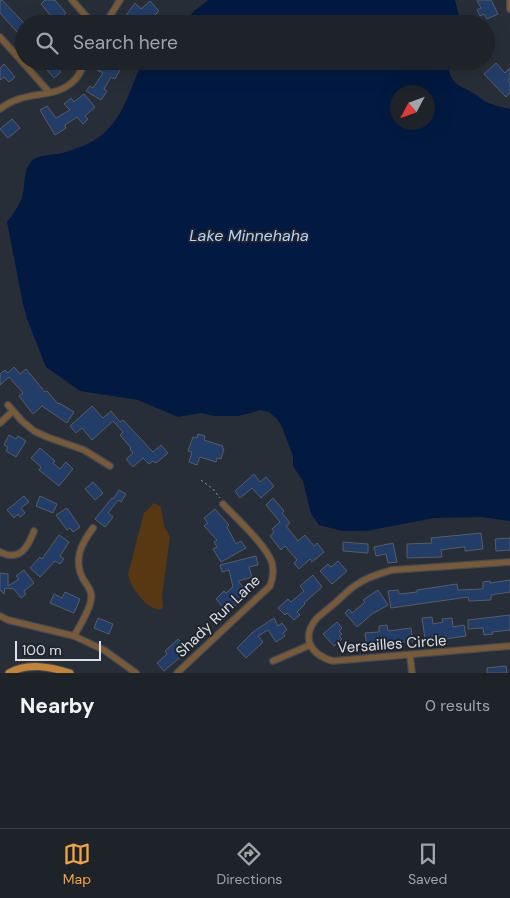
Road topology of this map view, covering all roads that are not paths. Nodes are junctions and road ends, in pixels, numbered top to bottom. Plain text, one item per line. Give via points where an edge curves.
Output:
1 (72, 0) edge
2 (120, 0) edge
3 (510, 0) edge
4 (510, 9) edge
5 (85, 15) edge
6 (111, 15) edge
7 (0, 37) edge
8 (15, 54) edge
9 (29, 70) edge
10 (81, 70) edge
11 (49, 92) junction
12 (0, 110) edge
13 (8, 405) dead end
14 (13, 411) junction
15 (0, 423) edge
16 (110, 466) dead end
17 (223, 504) road end
18 (93, 528) dead end
19 (34, 531) dead end
20 (0, 552) edge
21 (510, 562) edge
22 (0, 616) edge
23 (74, 636) junction
24 (310, 645) junction
25 (510, 646) edge
26 (410, 656) junction
27 (273, 662) dead end
28 (10, 673) edge
29 (70, 673) edge
30 (136, 673) edge
31 (176, 673) edge
32 (412, 673) edge

1 - 5 street
2 - 6 street
3 - 4 street
7 - 8 street
9 - 11 street
10 - 11 street via 71,84
11 - 12 street via 20,98
13 - 14 street
14 - 15 street
14 - 16 street via 34,431 84,450
17 - 31 street, Shady Run Lane via 266,552 274,574 270,586
18 - 23 street via 78,557 91,600
19 - 20 street via 29,544 20,553 13,556
21 - 24 street via 392,570 373,576 356,585 318,618 308,636
22 - 23 street
23 - 30 street via 104,650
24 - 26 street, Versailles Circle via 317,654 333,661
24 - 27 street
25 - 26 street, Versailles Circle
26 - 32 street
28 - 29 main road via 33,666

